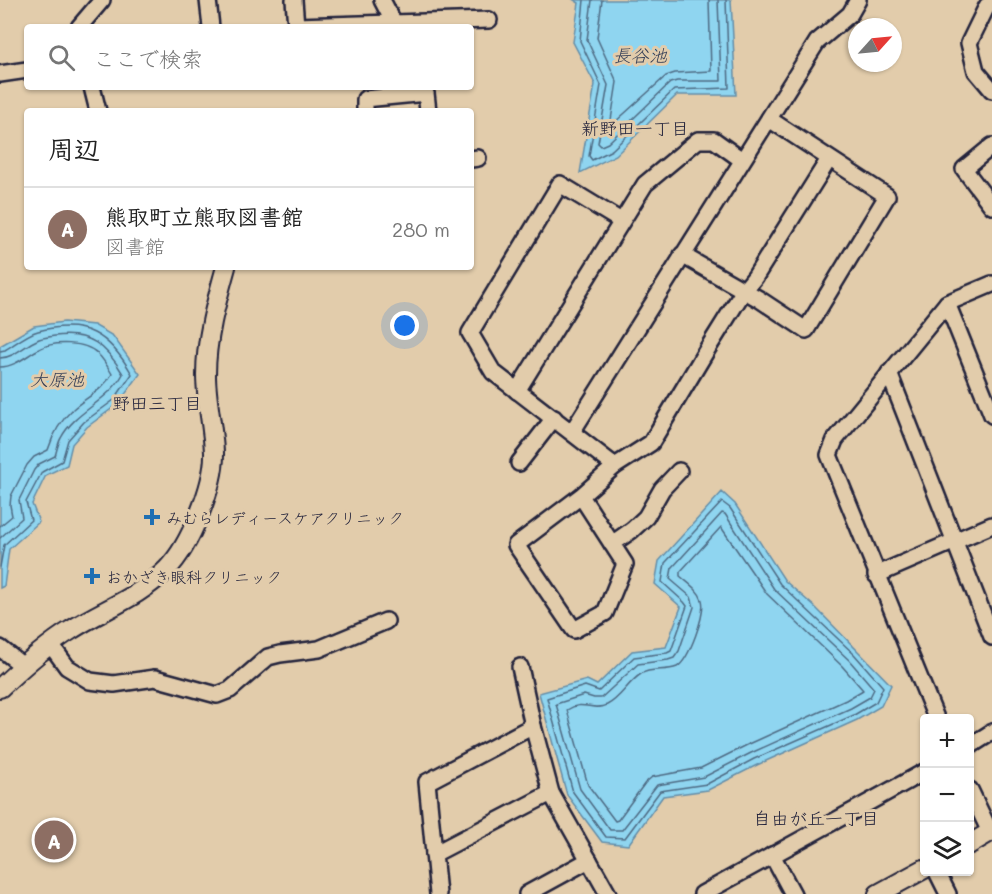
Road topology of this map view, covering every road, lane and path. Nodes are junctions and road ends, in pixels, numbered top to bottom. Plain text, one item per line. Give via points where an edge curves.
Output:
1 (102, 0) edge
2 (208, 0) edge
3 (294, 0) edge
4 (382, 0) edge
5 (858, 0) edge
6 (992, 3) edge
7 (489, 20) dead end
8 (394, 23) junction
9 (82, 24) edge
10 (211, 24) edge
11 (296, 24) edge
12 (361, 24) edge
13 (24, 70) edge
14 (0, 74) edge
15 (93, 90) edge
16 (992, 90) edge
17 (97, 108) edge
18 (365, 108) edge
19 (428, 108) edge
20 (769, 118) junction
21 (992, 146) edge
22 (830, 159) junction
23 (742, 160) junction
24 (992, 206) edge
25 (621, 221) junction
26 (682, 255) junction
27 (225, 270) edge
28 (992, 284) edge
29 (743, 292) junction
30 (947, 303) junction
31 (889, 374) junction
32 (517, 391) junction
33 (992, 415) edge
34 (554, 418) junction
35 (572, 432) junction
36 (519, 463) dead end
37 (615, 466) junction
38 (679, 471) dead end
39 (581, 496) junction
40 (992, 525) edge
41 (954, 541) junction
42 (612, 544) junction
43 (876, 575) junction
44 (386, 621) dead end
45 (992, 637) edge
46 (51, 645) junction
47 (0, 648) edge
48 (23, 666) junction
49 (520, 668) dead end
50 (0, 688) edge
51 (934, 714) edge
52 (533, 726) junction
53 (992, 732) edge
54 (974, 743) edge
55 (920, 773) edge
56 (551, 793) junction
57 (974, 800) edge
58 (991, 832) edge
59 (974, 841) edge
60 (434, 854) junction
61 (772, 855) junction
62 (589, 861) junction
63 (920, 870) edge
64 (939, 876) edge
65 (438, 894) edge
66 (526, 894) edge
67 (608, 894) edge
68 (702, 894) edge
69 (794, 894) edge
70 (878, 894) edge
71 (948, 894) edge

1 - 9 street
2 - 10 street
3 - 11 street
4 - 8 street
5 - 20 street via 850,14 817,42
6 - 16 street via 969,43 976,70
7 - 8 street
8 - 12 street
13 - 14 street
15 - 17 street
18 - 19 street via 364,99 426,93
20 - 22 street
20 - 23 street
21 - 24 street via 964,169
22 - 29 street
22 - 29 street via 887,196 806,330
23 - 25 street via 714,140 698,140 645,184
23 - 26 street
25 - 32 street
25 - 32 street via 560,184 470,333 493,372
26 - 29 street
26 - 35 street
27 - 46 street via 208,346 206,377 214,455 203,507 190,535 168,568 131,598
28 - 30 street
29 - 37 street via 651,442
30 - 31 street
30 - 33 street
31 - 41 street
31 - 43 street via 835,440 829,455
32 - 34 street
34 - 35 street
34 - 36 street
35 - 37 street
37 - 39 street
38 - 42 street via 662,489 646,517
39 - 42 street
39 - 42 street via 516,545 574,630 605,613 625,564
40 - 41 street
41 - 43 street
41 - 45 street
43 - 51 street
44 - 46 street via 319,649 268,657 230,690 217,695 155,678 114,684 90,681 67,667
46 - 48 street
47 - 48 street
48 - 50 street
49 - 52 street
52 - 56 street
52 - 60 street via 427,782
53 - 54 street
55 - 61 street
56 - 60 street
56 - 62 street
57 - 58 street
58 - 59 street
60 - 65 street
61 - 68 street
61 - 69 street
62 - 66 street
62 - 67 street
63 - 70 street
64 - 71 street

